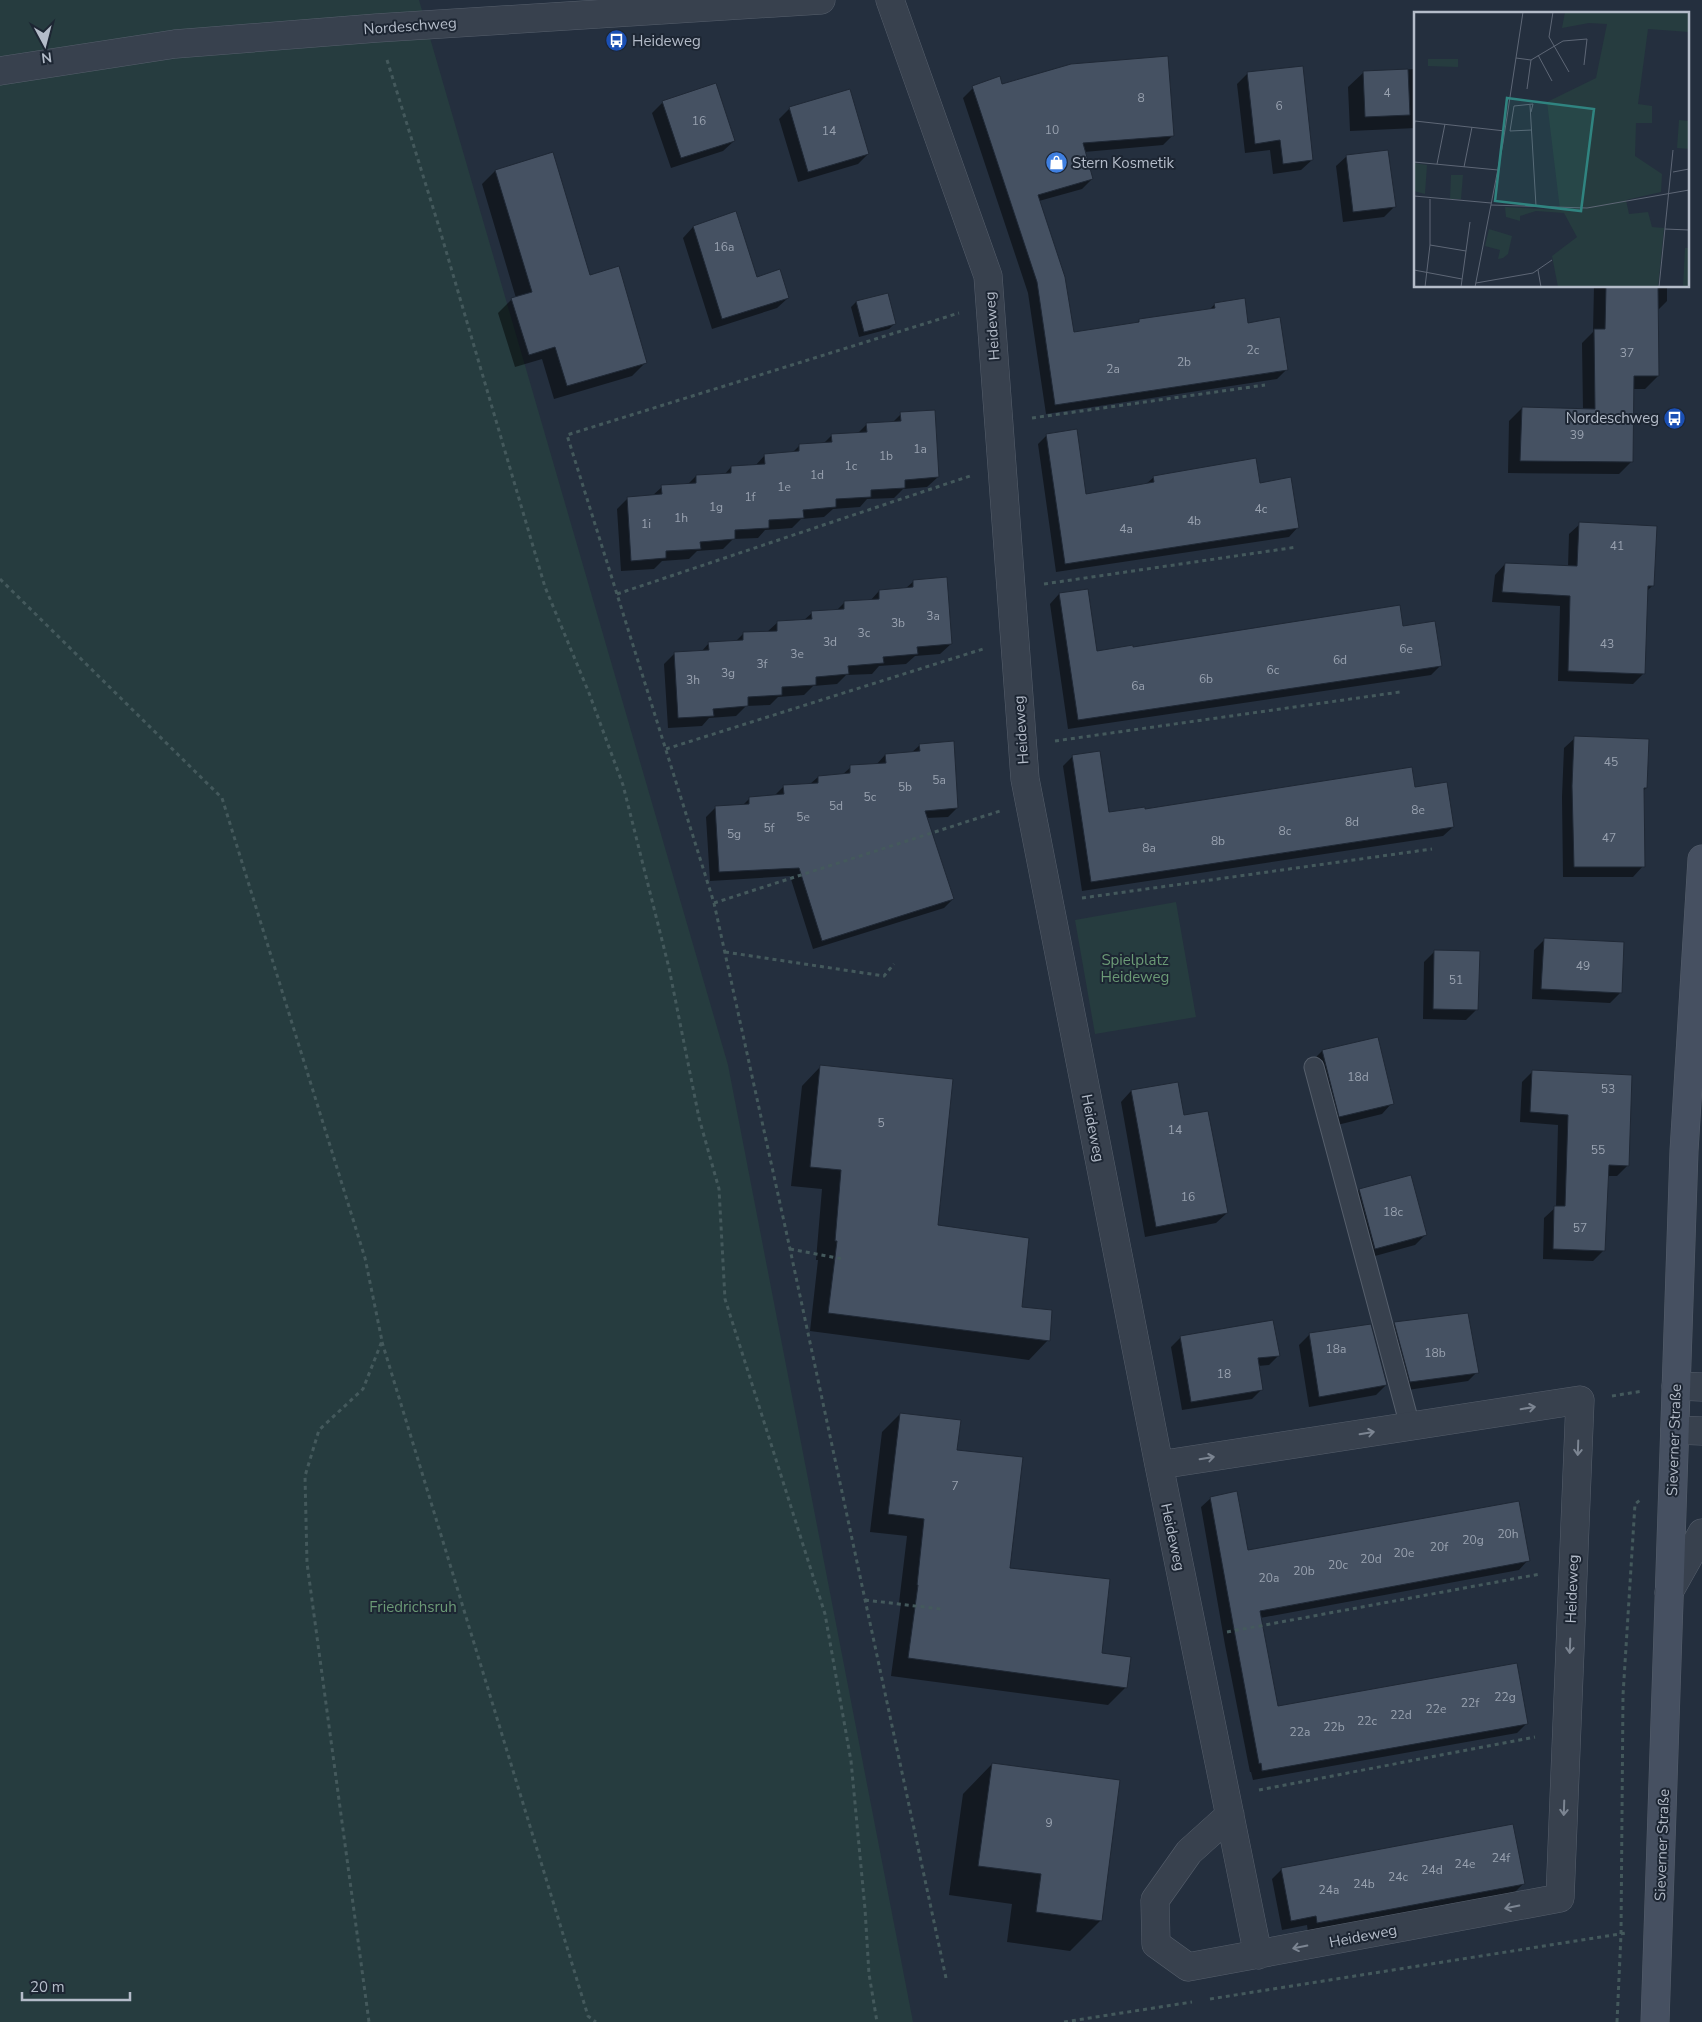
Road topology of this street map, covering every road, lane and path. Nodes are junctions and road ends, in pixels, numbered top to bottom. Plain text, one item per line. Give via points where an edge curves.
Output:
1 (821, 0) edge
2 (890, 0) edge
3 (377, 28) junction
4 (0, 71) edge
5 (990, 303) junction
6 (1265, 385) dead end
7 (999, 423) junction
8 (1002, 466) junction
9 (1297, 547) dead end
10 (0, 579) edge
11 (1011, 589) junction
12 (617, 594) junction
13 (1014, 639) junction
14 (1400, 692) dead end
15 (1022, 746) junction
16 (666, 750) junction
17 (1029, 802) junction
18 (1432, 849) dead end
19 (1702, 859) edge
20 (714, 903) junction
21 (1049, 903) junction
22 (724, 952) junction
23 (894, 964) dead end
24 (1314, 1067) dead end
25 (790, 1249) junction
26 (843, 1259) dead end
27 (382, 1341) junction
28 (1689, 1386) edge
29 (1580, 1400) junction
30 (1410, 1426) junction
31 (1675, 1430) junction
32 (1702, 1431) edge
33 (1159, 1465) junction
34 (1673, 1470) junction
35 (1702, 1532) edge
36 (1573, 1567) junction
37 (1669, 1592) junction
38 (865, 1600) junction
39 (941, 1609) dead end
40 (1194, 1638) junction
41 (1567, 1731) junction
42 (1228, 1806) junction
43 (1659, 1928) junction
44 (1621, 1934) junction
45 (1258, 1955) junction
46 (946, 1978) dead end
47 (1210, 1999) dead end
48 (1200, 2000) dead end
49 (1100, 2016) junction
50 (369, 2022) edge
51 (596, 2022) edge
52 (877, 2022) edge
53 (1064, 2022) edge
54 (1100, 2022) edge
55 (1617, 2022) edge
56 (1655, 2022) edge

1 - 3 street, Nordeschweg
2 - 5 street, Heideweg via 988,276
3 - 4 street, Nordeschweg via 176,44
3 - 52 path via 545,587 623,785 669,968 699,1118 719,1189 725,1299 825,1614 851,1760 869,1974
5 - 7 street, Heideweg
5 - 12 path via 567,435
6 - 7 path
7 - 8 street, Heideweg
8 - 11 street, Heideweg
8 - 12 path
9 - 11 path
10 - 27 path via 222,798 365,1258
11 - 13 street, Heideweg
12 - 16 path
13 - 15 street, Heideweg
13 - 16 path
14 - 15 path
15 - 17 street, Heideweg
16 - 20 path
17 - 20 path
17 - 21 street, Heideweg
18 - 21 path
19 - 28 main road, Sieverner Straße via 1684,1151 1681,1298
20 - 22 path
21 - 33 street, Heideweg
22 - 23 path via 884,976
22 - 25 path
24 - 30 lane
25 - 26 path
25 - 38 path
27 - 50 path via 362,1389 319,1430 305,1476 307,1563
27 - 51 path via 588,2016
28 - 29 path
28 - 31 main road, Sieverner Straße
30 -> 29 street
29 -> 36 street, Heideweg
33 -> 30 street
31 - 32 street
31 - 34 main road, Sieverner Straße
33 - 40 street, Heideweg
34 - 37 main road, Sieverner Straße
34 - 44 path via 1635,1504 1623,1695
35 - 37 street
36 - 40 path
36 -> 41 street, Heideweg
37 - 43 main road, Sieverner Straße
38 - 39 path
38 - 46 path
40 - 42 street, Heideweg
41 - 42 path
41 -> 45 street, Heideweg via 1560,1898
42 - 45 street, Heideweg
42 - 45 street, Heideweg via 1189,1852 1155,1900 1156,1944 1188,1967
43 - 44 path
43 - 56 main road, Sieverner Straße
44 - 47 path
44 - 55 path
48 - 49 path
49 - 53 path
49 - 54 path

